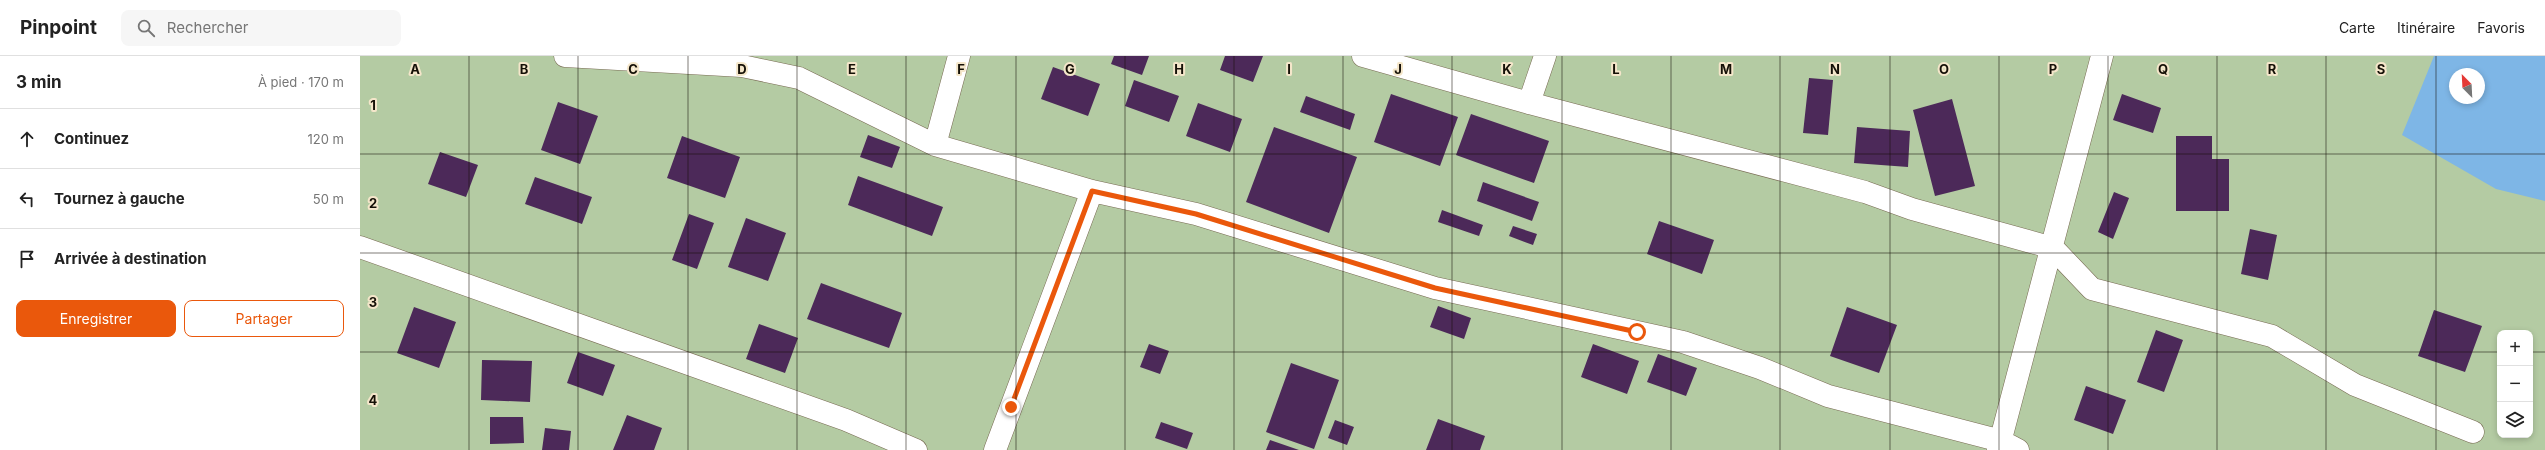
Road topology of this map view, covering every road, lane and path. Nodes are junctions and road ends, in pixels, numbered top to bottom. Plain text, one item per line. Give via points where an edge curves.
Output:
1 (565, 56) edge
2 (959, 56) edge
3 (1363, 56) edge
4 (1546, 56) edge
5 (2100, 57) edge
6 (1530, 103) junction
7 (935, 145) junction
8 (1092, 191) junction
9 (360, 247) edge
10 (2053, 248) junction
11 (2473, 432) dead end
12 (2005, 447) edge
13 (916, 450) edge
14 (995, 450) edge

1 - 7 street via 742,66 771,71 799,78
2 - 7 street
3 - 6 street
4 - 6 street
5 - 10 street
6 - 10 street via 1865,192
7 - 8 street
8 - 12 street via 1196,214 1435,288 1683,342 1760,368 1828,396
8 - 14 street
9 - 13 street via 846,420
10 - 11 street via 2092,289 2272,336 2355,385
10 - 12 street

